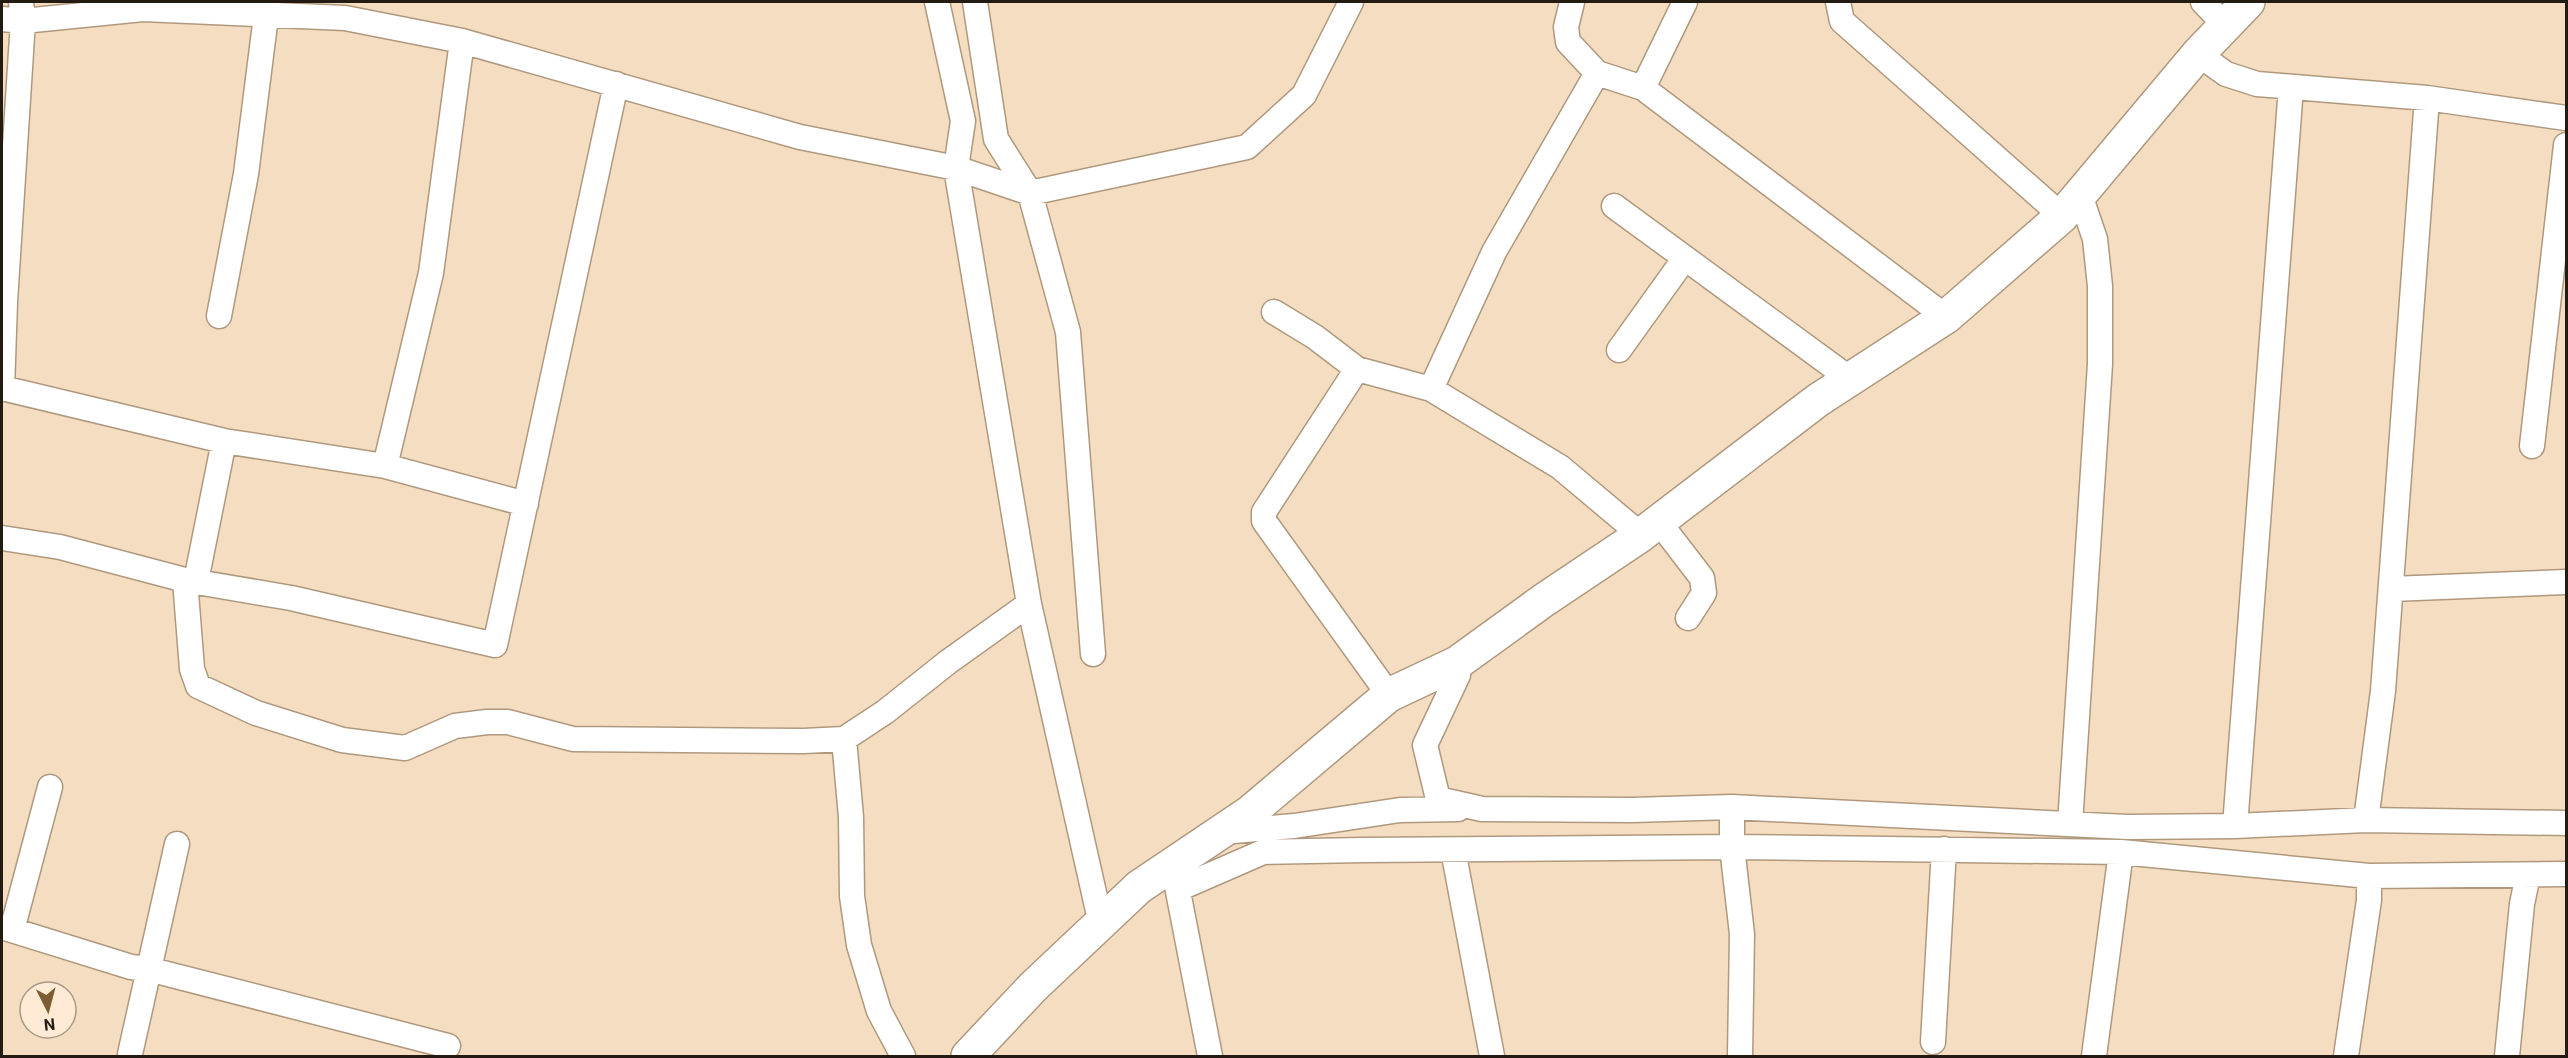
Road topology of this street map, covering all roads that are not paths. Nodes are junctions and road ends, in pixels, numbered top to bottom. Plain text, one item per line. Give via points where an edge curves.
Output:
1 (937, 2) edge
2 (975, 2) edge
3 (1351, 2) edge
4 (1572, 2) edge
5 (1685, 2) edge
6 (1838, 2) edge
7 (2203, 2) edge
8 (2248, 2) edge
9 (143, 5) edge
10 (345, 10) edge
11 (15, 14) edge
12 (266, 16) junction
13 (2226, 26) junction
14 (462, 41) junction
15 (2199, 54) junction
16 (1597, 73) junction
17 (616, 84) junction
18 (2290, 87) junction
19 (1643, 88) junction
20 (2427, 98) junction
21 (2566, 118) edge
22 (2566, 145) edge
23 (956, 168) junction
24 (1030, 193) junction
25 (1614, 206) dead end
26 (2071, 206) junction
27 (1685, 258) junction
28 (1274, 312) dead end
29 (219, 316) dead end
30 (1946, 317) junction
31 (1619, 350) dead end
32 (1357, 369) junction
33 (1850, 379) junction
34 (2, 388) edge
35 (1431, 389) junction
36 (224, 441) junction
37 (2532, 446) dead end
38 (385, 466) junction
39 (526, 504) junction
40 (1650, 528) junction
41 (2, 538) edge
42 (190, 581) junction
43 (2566, 582) edge
44 (2391, 589) junction
45 (1029, 604) junction
46 (1688, 618) dead end
47 (1094, 654) dead end
48 (1457, 663) junction
49 (1389, 695) junction
50 (844, 738) junction
51 (50, 787) dead end
52 (1732, 807) junction
53 (1482, 809) junction
54 (2366, 820) junction
55 (2566, 823) edge
56 (2070, 824) junction
57 (2235, 826) junction
58 (1220, 832) junction
59 (177, 844) dead end
60 (1732, 847) junction
61 (1944, 849) junction
62 (1453, 850) junction
63 (2121, 852) junction
64 (2528, 874) junction
65 (2566, 874) edge
66 (2369, 876) junction
67 (1176, 877) junction
68 (1101, 924) junction
69 (5, 933) edge
70 (148, 969) junction
71 (1933, 1042) dead end
72 (448, 1046) dead end
73 (130, 1054) dead end
74 (903, 1056) edge
75 (968, 1056) edge
76 (1210, 1056) edge
77 (1492, 1056) edge
78 (1740, 1056) edge
79 (2094, 1056) edge
80 (2346, 1056) edge
81 (2506, 1056) edge

1 - 23 street via 963,121
2 - 24 street via 996,139
3 - 24 street via 1304,95 1247,147
4 - 16 street via 1566,27 1568,42
5 - 19 street
6 - 26 street via 1842,21
7 - 13 street
8 - 13 street
9 - 11 street
9 - 12 street
10 - 12 street
10 - 14 street
11 - 34 street
12 - 29 street via 246,174
13 - 15 street
14 - 17 street
14 - 38 street via 431,273
15 - 18 street via 2226,74 2257,84
15 - 26 street
16 - 19 street
16 - 35 street via 1494,252
17 - 23 street via 800,137
17 - 39 street
18 - 20 street
18 - 57 street
19 - 30 street
20 - 21 street
20 - 44 street
22 - 37 street
23 - 24 street
23 - 45 street
24 - 47 street via 1068,332
25 - 27 street
26 - 30 street
26 - 56 street via 2095,238 2100,286 2100,364
27 - 31 street
27 - 33 street
28 - 32 street
30 - 33 street
32 - 35 street
32 - 49 street via 1264,512 1264,521
33 - 40 street
34 - 36 street
35 - 40 street via 1560,466
36 - 38 street
36 - 42 street
38 - 39 street
39 - 42 street via 495,645 291,598
40 - 46 street via 1702,578 1704,592
40 - 48 street
41 - 42 street via 60,547
42 - 50 street via 192,669 198,686 256,713 342,740 405,748 455,726 487,722 508,722 573,739
43 - 44 street
44 - 54 street via 2384,691
45 - 50 street
45 - 68 street
48 - 49 street
48 - 53 street via 1458,675 1425,745 1438,799
49 - 58 street
50 - 74 street via 852,896 859,945 879,1011
51 - 69 street
52 - 53 street
52 - 56 street
52 - 60 street
53 - 58 street via 1400,810 1294,826
54 - 55 street
54 - 57 street
56 - 57 street
58 - 67 street
59 - 70 street
60 - 61 street
60 - 62 street
60 - 78 street via 1742,934
61 - 63 street
61 - 71 street
62 - 67 street via 1263,852
62 - 77 street
63 - 66 street
63 - 79 street
64 - 65 street
64 - 66 street
64 - 81 street
66 - 80 street via 2369,900
67 - 68 street via 1139,887
67 - 76 street
68 - 75 street via 1033,987
69 - 70 street
70 - 72 street
70 - 73 street

